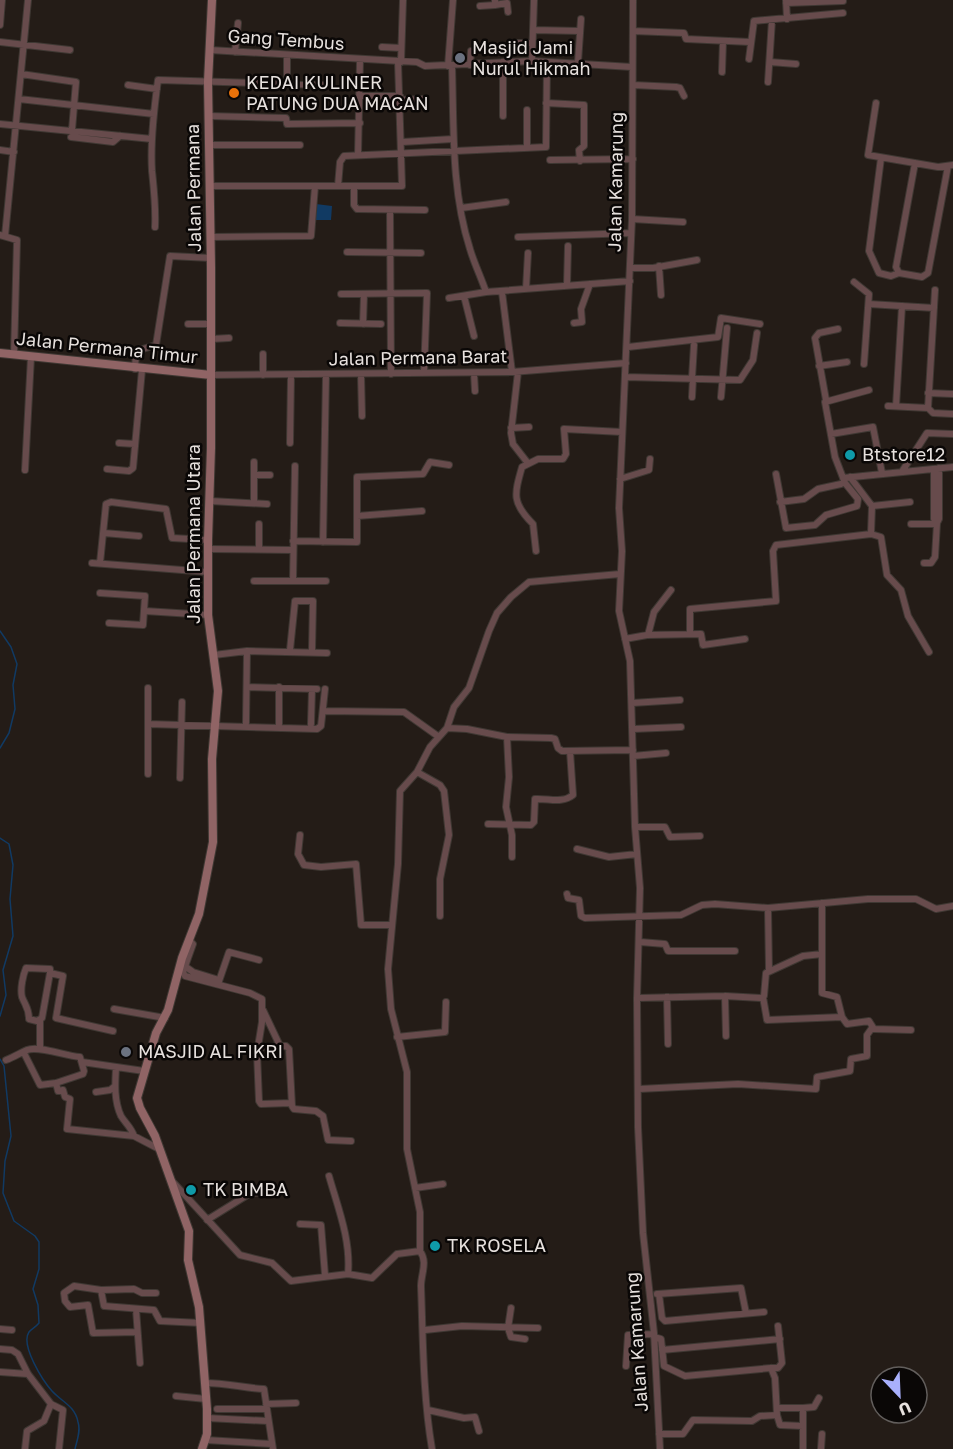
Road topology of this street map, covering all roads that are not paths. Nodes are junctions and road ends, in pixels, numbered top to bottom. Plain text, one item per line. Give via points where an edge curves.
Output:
1 (2, 0) edge
2 (26, 0) edge
3 (212, 0) edge
4 (403, 0) edge
5 (453, 0) edge
6 (534, 0) edge
7 (633, 0) edge
8 (786, 1) edge
9 (843, 1) edge
10 (495, 2) edge
11 (480, 6) dead end
12 (508, 12) dead end
13 (843, 13) dead end
14 (787, 19) junction
15 (581, 20) dead end
16 (772, 20) junction
17 (238, 23) dead end
18 (0, 25) edge
19 (533, 30) junction
20 (580, 31) junction
21 (633, 31) junction
22 (723, 41) junction
23 (750, 42) junction
24 (0, 43) edge
25 (514, 43) dead end
26 (532, 43) junction
27 (25, 45) junction
28 (382, 47) dead end
29 (401, 48) junction
30 (70, 50) dead end
31 (210, 50) junction
32 (471, 51) dead end
33 (235, 52) junction
34 (286, 56) junction
35 (749, 59) dead end
36 (360, 60) junction
37 (400, 62) junction
38 (503, 62) junction
39 (532, 62) junction
40 (547, 62) junction
41 (578, 62) junction
42 (770, 62) junction
43 (796, 64) dead end
44 (470, 65) junction
45 (450, 66) junction
46 (633, 67) junction
47 (722, 72) dead end
48 (21, 74) junction
49 (208, 82) junction
50 (768, 82) dead end
51 (128, 85) dead end
52 (287, 85) junction
53 (322, 85) dead end
54 (633, 85) junction
55 (157, 89) junction
56 (361, 96) junction
57 (684, 96) dead end
58 (400, 98) junction
59 (19, 99) junction
60 (422, 99) dead end
61 (546, 103) junction
62 (876, 103) dead end
63 (75, 104) junction
64 (526, 110) dead end
65 (154, 114) junction
66 (209, 116) junction
67 (503, 116) dead end
68 (360, 123) junction
69 (0, 124) edge
70 (16, 126) junction
71 (72, 134) junction
72 (152, 139) junction
73 (453, 139) junction
74 (402, 142) junction
75 (214, 145) junction
76 (300, 145) dead end
77 (526, 148) junction
78 (0, 150) edge
79 (454, 151) junction
80 (14, 152) junction
81 (358, 155) junction
82 (402, 155) junction
83 (881, 158) junction
84 (633, 159) junction
85 (550, 160) dead end
86 (580, 161) junction
87 (915, 163) junction
88 (950, 166) edge
89 (210, 186) junction
90 (315, 186) junction
91 (338, 186) junction
92 (354, 186) junction
93 (506, 202) dead end
94 (461, 208) junction
95 (390, 210) junction
96 (425, 210) dead end
97 (632, 219) junction
98 (683, 222) dead end
99 (155, 227) dead end
100 (631, 234) junction
101 (2, 235) edge
102 (210, 237) junction
103 (518, 237) dead end
104 (568, 246) dead end
105 (347, 252) dead end
106 (391, 253) junction
107 (421, 253) dead end
108 (528, 253) dead end
109 (211, 258) junction
110 (697, 260) dead end
111 (659, 266) junction
112 (630, 268) junction
113 (899, 273) junction
114 (630, 281) junction
115 (854, 282) dead end
116 (590, 284) junction
117 (567, 285) junction
118 (526, 289) junction
119 (935, 290) dead end
120 (486, 292) junction
121 (502, 292) junction
122 (341, 294) dead end
123 (364, 294) junction
124 (391, 294) junction
125 (661, 295) dead end
126 (464, 296) junction
127 (449, 298) dead end
128 (869, 304) junction
129 (902, 306) junction
130 (934, 308) junction
131 (340, 323) dead end
132 (574, 323) dead end
133 (188, 324) dead end
134 (211, 324) junction
135 (363, 324) junction
136 (381, 324) dead end
137 (760, 324) dead end
138 (727, 328) dead end
139 (838, 328) dead end
140 (757, 333) dead end
141 (474, 336) dead end
142 (229, 338) dead end
143 (211, 339) junction
144 (694, 345) dead end
145 (628, 347) junction
146 (0, 353) edge
147 (263, 354) dead end
148 (14, 355) junction
149 (31, 357) junction
150 (847, 362) dead end
151 (626, 363) junction
152 (864, 364) dead end
153 (819, 366) junction
154 (139, 369) junction
155 (515, 372) junction
156 (424, 373) junction
157 (474, 373) junction
158 (326, 374) junction
159 (361, 374) junction
160 (391, 374) junction
161 (210, 375) junction
162 (263, 375) junction
163 (291, 375) junction
164 (625, 377) junction
165 (693, 378) junction
166 (722, 380) junction
167 (869, 390) dead end
168 (475, 392) dead end
169 (928, 393) junction
170 (953, 394) edge
171 (692, 397) dead end
172 (721, 397) dead end
173 (826, 400) junction
174 (928, 408) junction
175 (953, 414) edge
176 (362, 416) dead end
177 (529, 427) dead end
178 (511, 428) junction
179 (622, 432) junction
180 (831, 434) junction
181 (953, 434) edge
182 (118, 443) dead end
183 (290, 443) dead end
184 (135, 444) junction
185 (650, 459) dead end
186 (254, 462) dead end
187 (527, 462) junction
188 (907, 463) junction
189 (450, 465) dead end
190 (295, 466) dead end
191 (953, 467) edge
192 (106, 469) dead end
193 (936, 469) junction
194 (25, 470) dead end
195 (903, 470) junction
196 (914, 470) junction
197 (882, 473) junction
198 (776, 474) dead end
199 (254, 475) junction
200 (270, 475) dead end
201 (620, 479) junction
202 (845, 480) junction
203 (210, 501) junction
204 (780, 502) junction
205 (910, 502) dead end
206 (254, 503) junction
207 (267, 504) dead end
208 (872, 506) junction
209 (422, 512) dead end
210 (357, 516) junction
211 (259, 524) dead end
212 (911, 524) dead end
213 (937, 524) junction
214 (104, 533) junction
215 (871, 534) junction
216 (139, 536) dead end
217 (293, 541) junction
218 (323, 542) junction
219 (208, 544) junction
220 (259, 549) junction
221 (293, 549) junction
222 (536, 551) dead end
223 (92, 563) dead end
224 (100, 563) junction
225 (924, 563) dead end
226 (208, 572) junction
227 (620, 574) junction
228 (254, 581) dead end
229 (293, 581) junction
230 (326, 581) dead end
231 (671, 590) dead end
232 (100, 593) dead end
233 (145, 611) junction
234 (208, 615) junction
235 (110, 623) dead end
236 (690, 634) junction
237 (648, 635) junction
238 (625, 639) junction
239 (745, 639) dead end
240 (290, 650) junction
241 (247, 651) junction
242 (312, 651) junction
243 (929, 652) dead end
244 (213, 653) junction
245 (327, 653) dead end
246 (247, 687) junction
247 (279, 687) junction
248 (148, 688) dead end
249 (325, 689) dead end
250 (680, 700) dead end
251 (182, 702) dead end
252 (632, 703) junction
253 (323, 714) junction
254 (246, 723) dead end
255 (148, 724) junction
256 (279, 724) dead end
257 (311, 724) dead end
258 (182, 726) junction
259 (681, 727) dead end
260 (214, 728) junction
261 (447, 728) junction
262 (633, 729) junction
263 (439, 737) junction
264 (507, 737) junction
265 (570, 751) junction
266 (633, 753) junction
267 (666, 753) dead end
268 (417, 772) junction
269 (148, 774) dead end
270 (180, 778) dead end
271 (488, 824) dead end
272 (510, 825) junction
273 (635, 827) junction
274 (300, 835) dead end
275 (700, 836) dead end
276 (577, 849) dead end
277 (637, 854) junction
278 (512, 857) dead end
279 (567, 894) dead end
280 (822, 903) junction
281 (953, 906) edge
282 (768, 908) junction
283 (440, 916) dead end
284 (640, 917) junction
285 (391, 925) junction
286 (189, 940) junction
287 (640, 942) junction
288 (735, 951) dead end
289 (822, 954) junction
290 (259, 960) dead end
291 (769, 971) junction
292 (50, 973) junction
293 (218, 982) junction
294 (725, 996) junction
295 (668, 997) junction
296 (763, 997) junction
297 (636, 998) junction
298 (446, 1002) dead end
299 (114, 1009) dead end
300 (263, 1010) junction
301 (842, 1017) junction
302 (165, 1018) junction
303 (40, 1020) junction
304 (872, 1028) junction
305 (911, 1030) dead end
306 (113, 1031) dead end
307 (726, 1036) dead end
308 (397, 1037) junction
309 (668, 1044) dead end
310 (280, 1046) junction
311 (40, 1047) junction
312 (259, 1047) junction
313 (24, 1053) junction
314 (6, 1060) dead end
315 (82, 1062) junction
316 (116, 1068) junction
317 (144, 1071) junction
318 (56, 1083) junction
319 (115, 1086) junction
320 (639, 1089) junction
321 (96, 1092) dead end
322 (291, 1103) junction
323 (134, 1136) junction
324 (351, 1140) dead end
325 (160, 1149) junction
326 (168, 1176) junction
327 (329, 1176) dead end
328 (443, 1184) dead end
329 (415, 1188) junction
330 (263, 1192) dead end
331 (207, 1220) junction
332 (300, 1224) dead end
333 (420, 1251) junction
334 (348, 1274) junction
335 (325, 1275) junction
336 (101, 1290) junction
337 (156, 1293) dead end
338 (659, 1294) junction
339 (650, 1295) junction
340 (512, 1308) dead end
341 (136, 1309) junction
342 (764, 1312) dead end
343 (746, 1313) junction
344 (201, 1323) junction
345 (778, 1326) dead end
346 (508, 1328) junction
347 (538, 1328) dead end
348 (0, 1329) edge
349 (12, 1330) dead end
350 (425, 1330) junction
351 (137, 1332) junction
352 (654, 1336) junction
353 (525, 1339) dead end
354 (780, 1339) junction
355 (0, 1349) edge
356 (662, 1350) junction
357 (140, 1363) dead end
358 (626, 1366) dead end
359 (771, 1368) junction
360 (0, 1372) edge
361 (28, 1374) junction
362 (205, 1383) junction
363 (176, 1396) dead end
364 (819, 1398) dead end
365 (207, 1399) junction
366 (296, 1403) dead end
367 (51, 1404) junction
368 (267, 1407) junction
369 (804, 1408) junction
370 (217, 1409) dead end
371 (428, 1410) junction
372 (777, 1412) junction
373 (207, 1418) junction
374 (268, 1421) junction
375 (803, 1426) junction
376 (479, 1431) dead end
377 (659, 1434) junction
378 (822, 1434) dead end
379 (204, 1445) edge
380 (248, 1447) edge
381 (262, 1447) edge
382 (272, 1447) edge
383 (24, 1449) edge
384 (59, 1449) edge
385 (432, 1449) edge
386 (660, 1449) edge
387 (804, 1449) edge
388 (821, 1449) edge

1 - 18 street
2 - 27 street
3 - 31 street, Jalan Permana
4 - 29 street
5 - 45 street
6 - 19 street
7 - 21 street, Jalan Kamarung
8 - 9 street
8 - 14 street
10 - 11 street
10 - 12 street via 507,3
13 - 14 street
14 - 16 street
15 - 20 street
16 - 23 street via 753,21
16 - 42 street
17 - 33 street
19 - 20 street
19 - 26 street
20 - 41 street
21 - 22 street via 684,33 686,40
21 - 46 street, Jalan Kamarung
22 - 23 street
22 - 47 street
23 - 35 street
24 - 27 street
25 - 26 street
26 - 39 street
27 - 30 street
27 - 48 street
28 - 29 street
29 - 37 street
31 - 33 street, Gang Tembus
31 - 49 street, Jalan Permana
32 - 44 street
33 - 34 street, Gang Tembus
34 - 36 street, Gang Tembus
34 - 52 street
36 - 37 street, Gang Tembus
36 - 56 street
37 - 45 street, Gang Tembus
37 - 58 street
38 - 39 street, Gang Tembus
38 - 44 street, Gang Tembus
38 - 67 street
39 - 40 street, Gang Tembus
40 - 41 street, Gang Tembus
40 - 61 street
41 - 46 street, Gang Tembus
42 - 43 street
42 - 50 street
44 - 45 street, Gang Tembus
45 - 73 street
46 - 54 street, Jalan Kamarung
48 - 59 street
48 - 63 street via 76,82
49 - 52 street
49 - 55 street via 161,79
49 - 66 street, Jalan Permana
51 - 55 street
52 - 53 street
54 - 57 street via 676,87
54 - 84 street, Jalan Kamarung
55 - 65 street
56 - 58 street
56 - 68 street
58 - 60 street
58 - 74 street
59 - 63 street
59 - 70 street
61 - 77 street via 546,147
61 - 86 street via 584,105
62 - 83 street via 868,155
63 - 65 street
63 - 71 street
64 - 77 street
65 - 72 street
66 - 68 street via 286,118 287,124 305,126
66 - 75 street, Jalan Permana
68 - 81 street
69 - 70 street
70 - 71 street
70 - 80 street
71 - 72 street
72 - 99 street
73 - 74 street
73 - 79 street
74 - 82 street
75 - 76 street
75 - 89 street, Jalan Permana
77 - 79 street
78 - 80 street
79 - 82 street
79 - 94 street
80 - 101 street
81 - 82 street
81 - 91 street via 342,157
82 - 92 street via 402,186
83 - 87 street
83 - 113 street via 869,251 879,273
84 - 86 street
84 - 97 street, Jalan Kamarung
85 - 86 street
87 - 88 street
87 - 113 street via 896,267
88 - 113 street via 928,273 922,278
89 - 90 street
89 - 102 street, Jalan Permana
90 - 91 street
90 - 102 street via 311,236
91 - 92 street
92 - 95 street via 357,209
93 - 94 street
94 - 120 street via 469,248
95 - 96 street
95 - 106 street
97 - 98 street
97 - 100 street, Jalan Kamarung
100 - 103 street
100 - 112 street, Jalan Kamarung
101 - 148 street via 17,240
102 - 109 street, Jalan Permana
104 - 117 street
105 - 106 street
106 - 107 street
106 - 124 street
108 - 118 street
109 - 134 street, Jalan Permana
109 - 154 street via 170,256 156,345 136,351
110 - 111 street
111 - 112 street
111 - 125 street
112 - 114 street, Jalan Kamarung
114 - 116 street
114 - 145 street, Jalan Kamarung
115 - 128 street via 869,293
116 - 117 street
116 - 132 street via 581,309 582,321
117 - 118 street
118 - 121 street
119 - 130 street
120 - 121 street
120 - 126 street
121 - 155 street
122 - 123 street
123 - 124 street
123 - 135 street
124 - 156 street via 428,294
124 - 160 street
126 - 127 street
126 - 141 street
128 - 129 street
128 - 152 street
129 - 130 street
129 - 174 street via 892,406
130 - 169 street
131 - 135 street
133 - 134 street
134 - 143 street, Jalan Permana
135 - 136 street
137 - 145 street via 721,318 718,337
138 - 166 street
139 - 153 street via 816,335
140 - 166 street via 753,360 741,379
142 - 143 street
143 - 161 street, Jalan Permana
144 - 165 street
145 - 151 street, Jalan Kamarung
146 - 148 street, Jalan Permana Timur
147 - 162 street
148 - 149 street, Jalan Permana Timur
149 - 154 street, Jalan Permana Timur
149 - 194 street
150 - 153 street
151 - 155 street, Jalan Permana Barat
151 - 164 street, Jalan Kamarung
153 - 173 street
154 - 161 street, Jalan Permana Timur
154 - 184 street
155 - 157 street, Jalan Permana Barat
155 - 178 street
156 - 157 street, Jalan Permana Barat
156 - 160 street, Jalan Permana Barat
157 - 168 street
158 - 159 street, Jalan Permana Barat
158 - 163 street, Jalan Permana Barat
158 - 218 street
159 - 160 street, Jalan Permana Barat
159 - 176 street
161 - 162 street, Jalan Permana Barat
161 - 203 street, Jalan Permana Utara
162 - 163 street, Jalan Permana Barat
163 - 183 street
164 - 165 street
164 - 179 street, Jalan Kamarung
165 - 166 street
165 - 171 street
166 - 172 street
167 - 173 street
169 - 170 street
169 - 174 street
173 - 180 street
174 - 175 street via 933,413
177 - 178 street
178 - 187 street via 513,444
179 - 187 street via 564,429 563,459
179 - 201 street, Jalan Kamarung
180 - 197 street via 873,427
180 - 202 street
181 - 188 street via 927,433
182 - 184 street
184 - 192 street via 132,470
185 - 201 street via 649,470
186 - 199 street
187 - 222 street via 522,466 517,494 519,512 533,524
188 - 195 street
188 - 196 street
189 - 210 street via 430,462 423,474 357,477
190 - 217 street
191 - 193 street
193 - 196 street
193 - 213 street
195 - 196 street
195 - 197 street
197 - 202 street
198 - 204 street
199 - 200 street
199 - 206 street
201 - 227 street, Jalan Kamarung
202 - 204 street via 818,489 804,499
202 - 204 street via 859,503 852,509 826,515 815,525 786,528
202 - 208 street
203 - 206 street
203 - 219 street, Jalan Permana Utara
205 - 208 street
206 - 207 street
208 - 215 street
209 - 210 street
210 - 218 street via 357,542
211 - 220 street
212 - 213 street
213 - 225 street via 935,557 931,563
214 - 216 street
214 - 219 street via 106,504 128,503 166,509 172,538
214 - 224 street
215 - 236 street via 776,545 776,601 690,609
215 - 243 street via 881,537 887,575 901,590 908,616
217 - 218 street
217 - 221 street
219 - 220 street
219 - 226 street, Jalan Permana Utara
220 - 221 street
221 - 229 street
223 - 224 street
224 - 226 street
226 - 234 street, Jalan Permana Utara
227 - 238 street, Jalan Kamarung
227 - 261 street via 534,581 518,590 497,613 469,688 454,707
228 - 229 street
229 - 230 street
231 - 237 street via 654,612
232 - 233 street via 145,596
233 - 234 street
233 - 235 street via 141,626
234 - 244 street, Jalan Permana Utara
236 - 237 street
236 - 239 street via 701,634 703,645
237 - 238 street
238 - 252 street, Jalan Kamarung
240 - 241 street
240 - 242 street
240 - 242 street via 297,600 314,602
241 - 244 street
241 - 246 street
242 - 245 street
244 - 260 street, Jalan Permana Utara via 218,691
246 - 247 street
246 - 254 street
247 - 256 street
247 - 257 street via 314,689
248 - 255 street
249 - 253 street
250 - 252 street
251 - 258 street
252 - 262 street, Jalan Kamarung
253 - 260 street via 317,729
253 - 263 street via 404,712
255 - 258 street
255 - 269 street
258 - 260 street
258 - 270 street
259 - 262 street
260 - 286 street, Jalan Permana Utara via 211,855 199,914
261 - 263 street
261 - 264 street
262 - 266 street, Jalan Kamarung
263 - 268 street
264 - 265 street via 551,738 559,750
264 - 272 street via 506,802
265 - 266 street
265 - 272 street via 573,795 562,800 535,799 532,824
266 - 267 street
266 - 273 street, Jalan Kamarung
268 - 283 street via 441,785 444,791 449,835 440,879
268 - 285 street via 400,795
271 - 272 street
272 - 278 street
273 - 275 street via 665,827 670,837
273 - 277 street, Jalan Kamarung
274 - 285 street via 298,854 304,865 356,864 361,925
276 - 277 street via 609,857
277 - 284 street, Jalan Kamarung
279 - 284 street via 568,898 579,900 583,918
280 - 281 street via 911,899 936,909
280 - 282 street
280 - 289 street
282 - 284 street via 716,904 702,905 681,915
282 - 291 street
284 - 287 street, Jalan Kamarung
285 - 308 street via 387,969
286 - 293 street via 193,944 183,974
286 - 302 street, Jalan Permana Utara
287 - 288 street via 664,944 668,951
287 - 297 street, Jalan Kamarung
289 - 291 street via 803,956
289 - 301 street via 820,991 837,997
290 - 293 street via 229,952
291 - 296 street
292 - 303 street
292 - 303 street via 50,969 30,966 23,975 22,995 28,1006 28,1019
292 - 306 street via 63,974 64,978 56,1018
293 - 300 street via 258,996
294 - 295 street
294 - 296 street
294 - 307 street
295 - 297 street
295 - 309 street
296 - 301 street via 767,1020
297 - 320 street, Jalan Kamarung
298 - 308 street via 445,1032
299 - 302 street
300 - 310 street
300 - 312 street
301 - 304 street via 848,1024 869,1021
302 - 317 street, Jalan Permana Utara
303 - 311 street
304 - 305 street
304 - 320 street via 867,1035 867,1056 851,1059 850,1071 819,1076 816,1089 738,1084
308 - 329 street via 407,1072 407,1149
310 - 312 street
310 - 322 street via 291,1051
311 - 313 street
311 - 315 street via 62,1056 80,1057
312 - 322 street via 260,1103
313 - 314 street
313 - 318 street via 40,1084
315 - 316 street
315 - 318 street via 83,1074
316 - 317 street
316 - 319 street
317 - 325 street, Jalan Permana Utara via 138,1104
318 - 323 street via 58,1091 63,1090 64,1097 70,1099 68,1129
319 - 321 street
319 - 323 street via 121,1115
320 - 339 street, Jalan Kamarung via 643,1233
322 - 324 street via 294,1109 316,1111 323,1116 328,1140
323 - 325 street
325 - 326 street, Jalan Permana Utara
326 - 331 street
326 - 344 street, Jalan Permana Utara via 188,1227 188,1260
327 - 334 street via 335,1204 343,1218 350,1258
328 - 329 street
329 - 333 street via 420,1212
330 - 331 street via 249,1194
331 - 335 street via 240,1255 272,1263 290,1281
332 - 335 street via 321,1226
333 - 334 street via 398,1254 372,1278
333 - 350 street via 424,1259 421,1283
334 - 335 street
336 - 337 street
336 - 341 street via 104,1306
336 - 351 street via 74,1286 64,1293 65,1300 70,1307 88,1305 93,1333
338 - 339 street
338 - 343 street via 741,1288
338 - 343 street via 665,1321
339 - 352 street, Jalan Kamarung
340 - 346 street
341 - 344 street via 155,1311 160,1321
341 - 351 street
342 - 343 street
344 - 362 street, Jalan Permana Utara
345 - 354 street
346 - 347 street
346 - 350 street via 462,1326
346 - 353 street via 512,1338
348 - 349 street
350 - 371 street via 423,1357
351 - 357 street
352 - 356 street via 661,1339
352 - 358 street via 628,1335
352 - 377 street, Jalan Kamarung
354 - 356 street
354 - 359 street via 781,1366
355 - 361 street via 18,1354
356 - 359 street via 664,1366 683,1376
359 - 372 street
360 - 361 street
361 - 367 street
362 - 365 street, Jalan Permana Utara
362 - 368 street via 235,1383 244,1388 263,1389
363 - 365 street
364 - 369 street via 814,1407
365 - 373 street, Jalan Permana Utara
366 - 368 street
367 - 383 street via 44,1421 28,1429
367 - 384 street via 64,1412
368 - 370 street
368 - 374 street
369 - 372 street
369 - 375 street
371 - 376 street via 475,1417
371 - 385 street
372 - 375 street via 780,1425
372 - 377 street via 752,1421 693,1420 683,1434
373 - 374 street
373 - 379 street, Jalan Permana Utara
374 - 382 street
375 - 387 street
377 - 386 street, Jalan Kamarung
378 - 388 street
379 - 380 street
380 - 381 street
381 - 382 street

